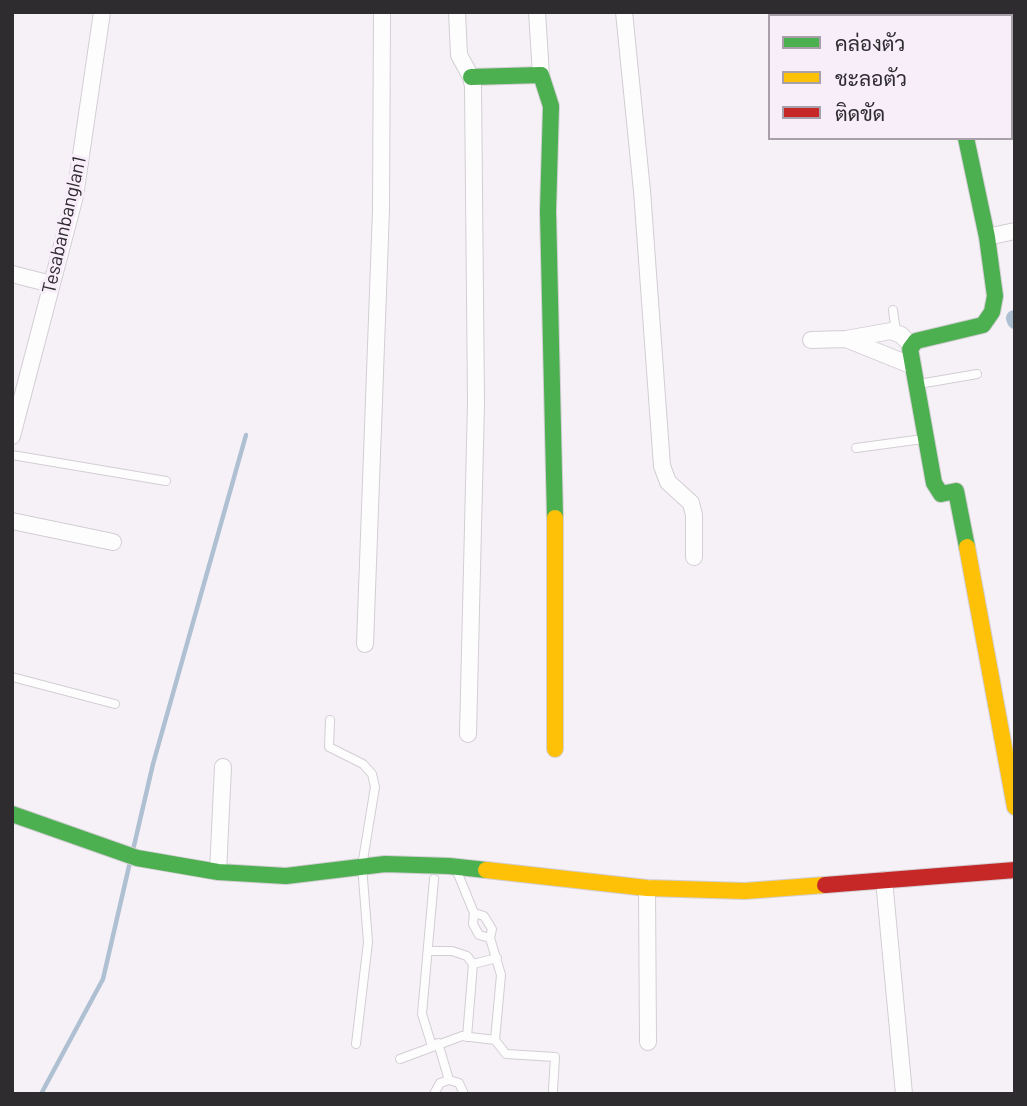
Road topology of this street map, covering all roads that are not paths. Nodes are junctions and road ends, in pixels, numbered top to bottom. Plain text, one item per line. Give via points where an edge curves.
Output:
1 (102, 12) edge
2 (383, 12) edge
3 (457, 12) edge
4 (537, 12) edge
5 (624, 12) edge
6 (541, 75) junction
7 (471, 77) junction
8 (966, 140) edge
9 (1015, 231) edge
10 (987, 237) junction
11 (12, 274) edge
12 (51, 284) junction
13 (892, 310) dead end
14 (896, 332) junction
15 (846, 339) junction
16 (811, 340) dead end
17 (914, 343) junction
18 (913, 366) junction
19 (978, 374) dead end
20 (916, 385) junction
21 (12, 436) edge
22 (926, 439) junction
23 (856, 448) dead end
24 (12, 454) edge
25 (166, 481) dead end
26 (12, 521) edge
27 (113, 542) dead end
28 (694, 557) dead end
29 (365, 644) dead end
30 (12, 677) edge
31 (115, 704) dead end
32 (330, 720) dead end
33 (468, 734) dead end
34 (555, 749) dead end
35 (223, 767) dead end
36 (1015, 807) edge
37 (12, 814) edge
38 (362, 866) junction
39 (455, 866) junction
40 (1015, 870) edge
41 (218, 872) junction
42 (434, 878) dead end
43 (884, 880) junction
44 (647, 888) junction
45 (474, 913) junction
46 (490, 938) junction
47 (428, 951) junction
48 (497, 958) junction
49 (473, 964) junction
50 (467, 1037) junction
51 (495, 1040) junction
52 (648, 1042) dead end
53 (356, 1044) dead end
54 (435, 1044) junction
55 (400, 1059) dead end
56 (449, 1080) junction
57 (553, 1090) dead end
58 (435, 1094) edge
59 (464, 1094) edge
60 (904, 1094) edge

1 - 12 street, Tesabanbanglan1 via 75,196
2 - 29 street via 381,224
3 - 7 street via 459,55
4 - 6 street
5 - 28 street via 662,466 668,482 691,503
6 - 7 street
6 - 34 street via 551,106 548,211
7 - 33 street via 476,403
8 - 10 street
9 - 10 street
10 - 17 street via 995,296 992,312 983,325
11 - 12 street
12 - 21 street, Tesabanbanglan1
13 - 14 lane
14 - 15 street
14 - 17 street
15 - 16 street
15 - 18 street
17 - 18 street
18 - 20 street
19 - 20 lane
20 - 22 street
22 - 23 lane
22 - 36 street via 937,490 941,494 956,491
24 - 25 lane
26 - 27 street
30 - 31 lane
32 - 38 lane via 329,747 363,764 375,787
35 - 41 street
37 - 41 street via 136,858
38 - 39 street
38 - 41 street via 286,876
38 - 53 lane via 368,942
39 - 44 street
39 - 45 lane
40 - 43 street
42 - 47 lane
43 - 44 street via 745,891
43 - 60 street
44 - 52 street
45 - 46 lane via 484,916 492,929
45 - 46 lane via 479,935
46 - 48 lane
47 - 49 lane via 452,951 467,956
47 - 54 lane via 422,1014
48 - 49 lane
48 - 51 lane via 502,975
49 - 50 lane
50 - 51 lane
50 - 54 lane
51 - 57 lane via 506,1054 555,1058
54 - 55 lane
54 - 56 lane
56 - 58 lane via 440,1083
56 - 59 lane via 458,1083

